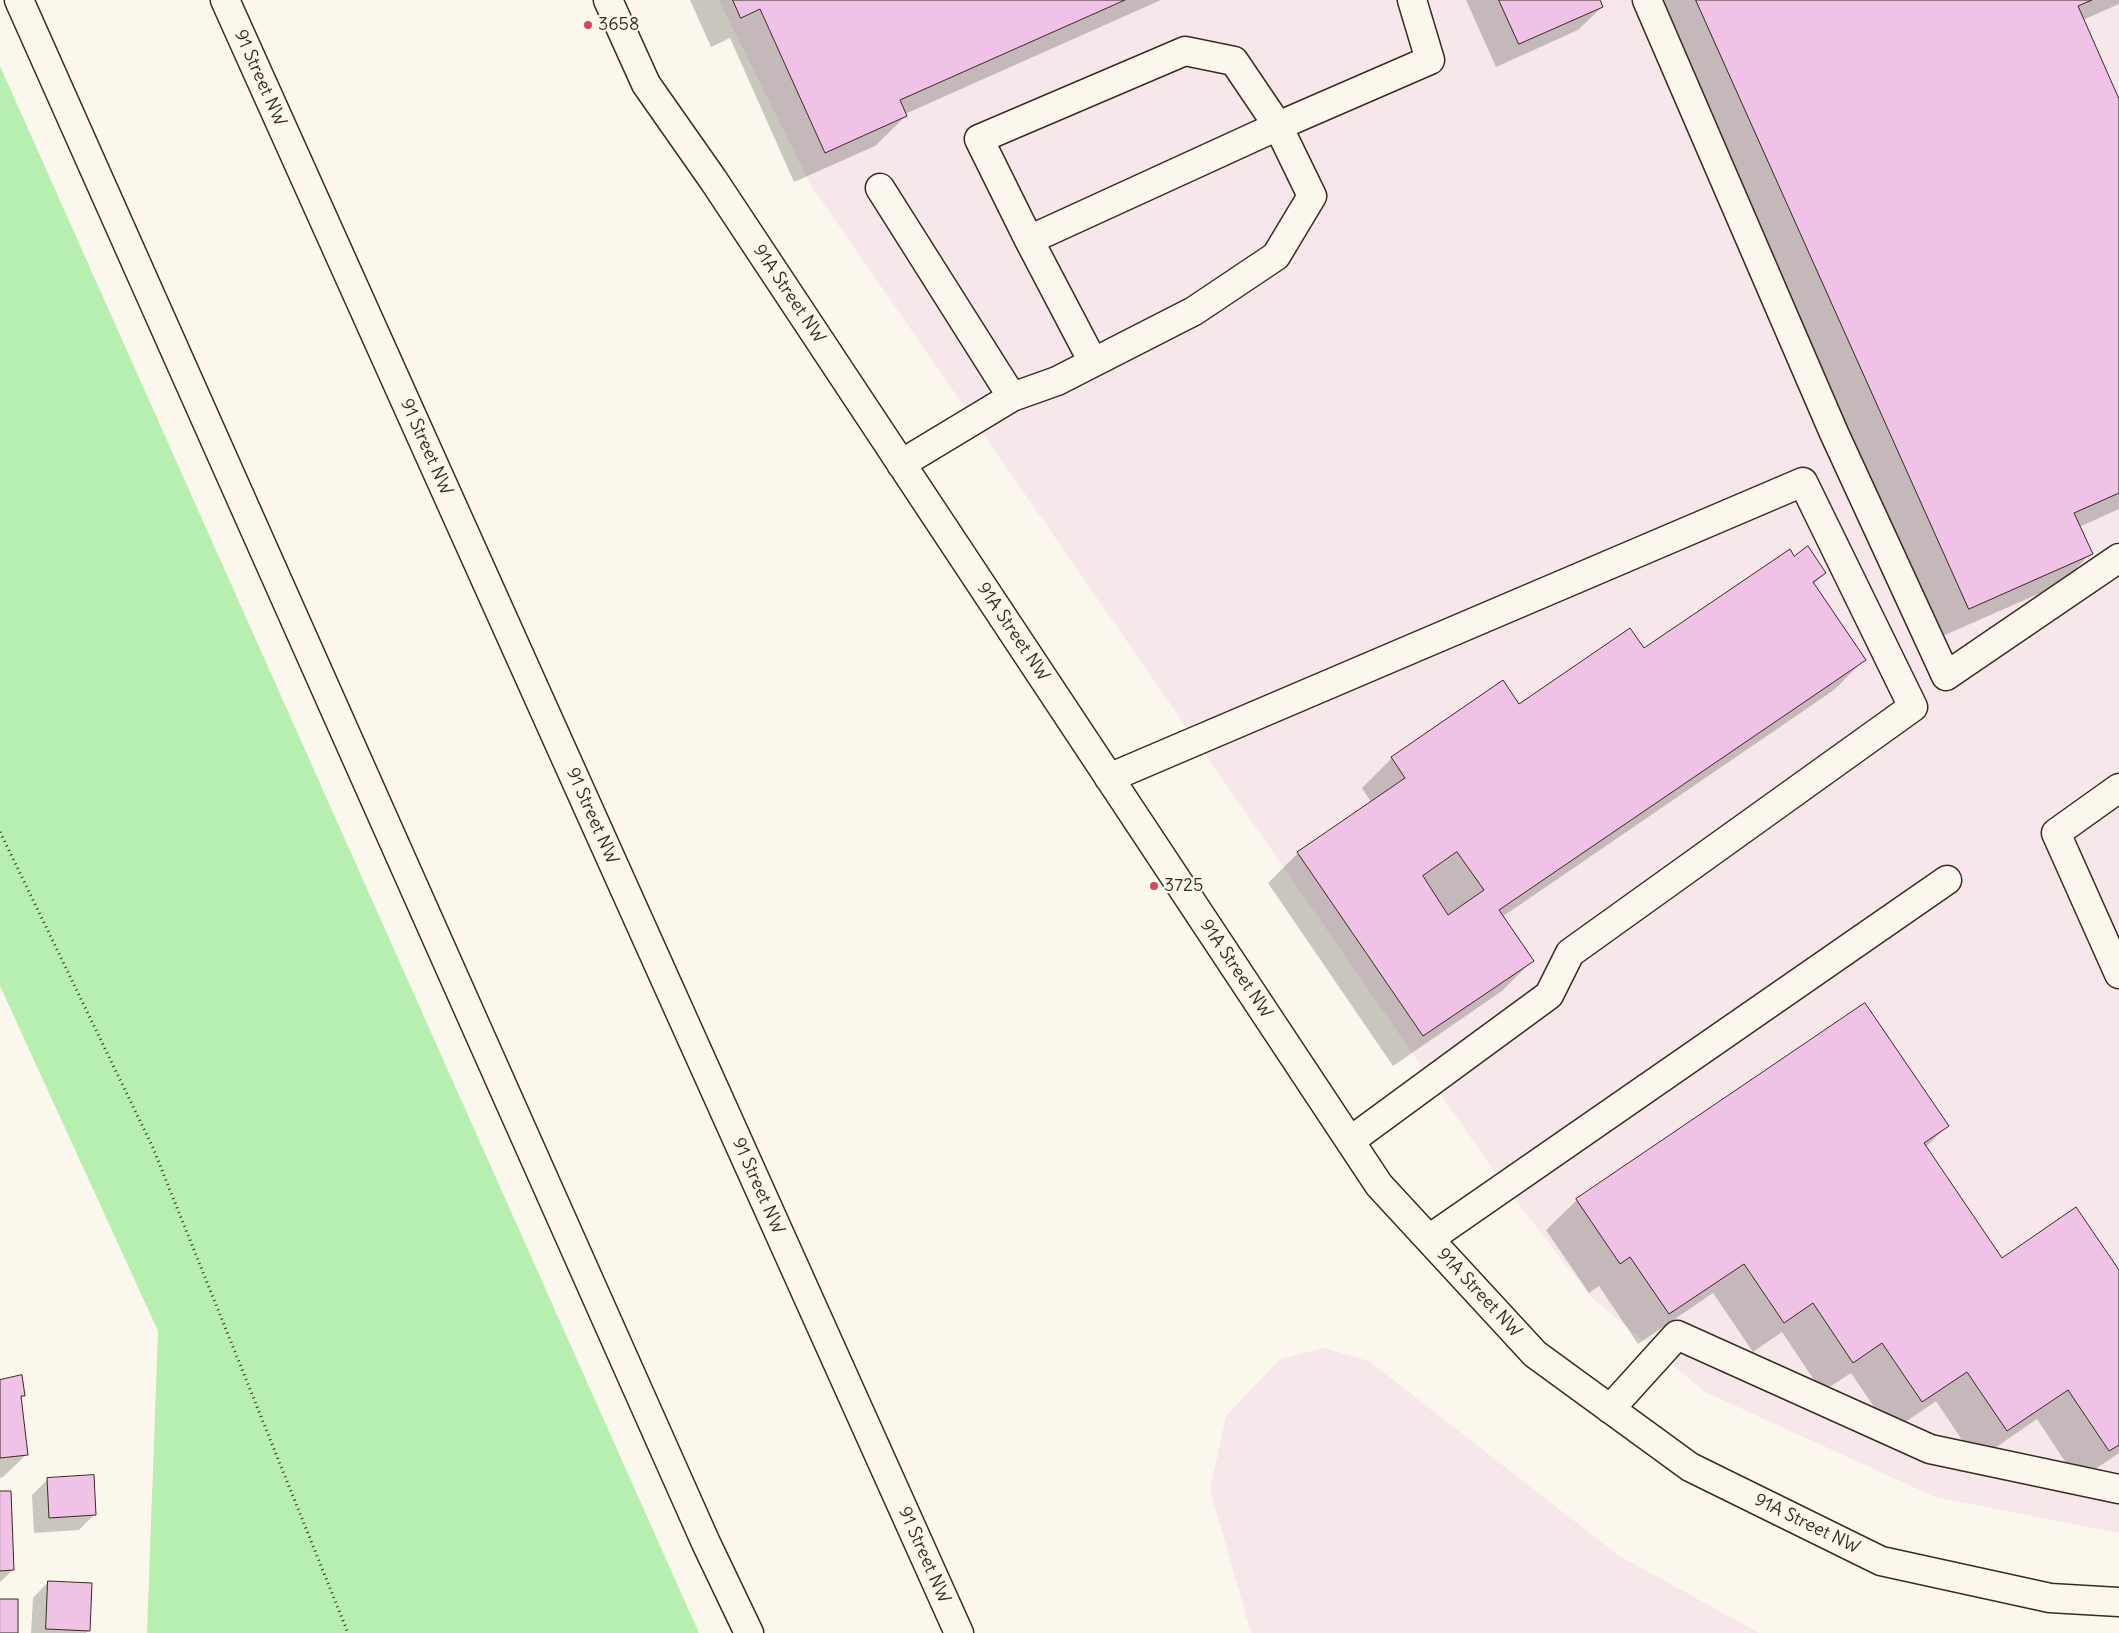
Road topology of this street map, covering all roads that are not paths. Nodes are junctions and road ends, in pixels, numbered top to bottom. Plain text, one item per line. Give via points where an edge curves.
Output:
1 (19, 0) edge
2 (225, 0) edge
3 (608, 0) edge
4 (1412, 0) edge
5 (1647, 0) edge
6 (1278, 126) junction
7 (880, 188) dead end
8 (1029, 240) junction
9 (1093, 362) junction
10 (1012, 397) junction
11 (901, 464) junction
12 (2119, 558) edge
13 (1109, 778) junction
14 (2119, 788) edge
15 (1947, 880) dead end
16 (2119, 974) edge
17 (1350, 1140) junction
18 (1429, 1239) junction
19 (1610, 1409) junction
20 (2119, 1489) edge
21 (2119, 1602) edge
22 (749, 1633) edge
23 (959, 1633) edge

1 - 22 main road via 702,1534
2 - 23 main road, 91 Street NW
3 - 11 main road, 91A Street NW via 646,84
4 - 6 main road via 1430,60
5 - 12 main road via 1834,433 1946,676
6 - 8 main road
6 - 8 main road via 1234,61 1185,51 979,138
6 - 9 main road via 1312,196 1276,256 1194,311
7 - 10 main road
8 - 9 main road
9 - 10 main road via 1056,381
10 - 11 main road
11 - 13 main road, 91A Street NW
13 - 17 main road, 91A Street NW
13 - 17 main road via 1802,482 1913,707 1570,953 1549,995
14 - 16 main road via 2056,833
15 - 18 main road
17 - 18 main road, 91A Street NW via 1379,1185
18 - 19 main road, 91A Street NW via 1535,1354
19 - 20 main road via 1677,1334 1930,1449
19 - 21 main road, 91A Street NW via 1690,1467 1881,1561 2050,1598

